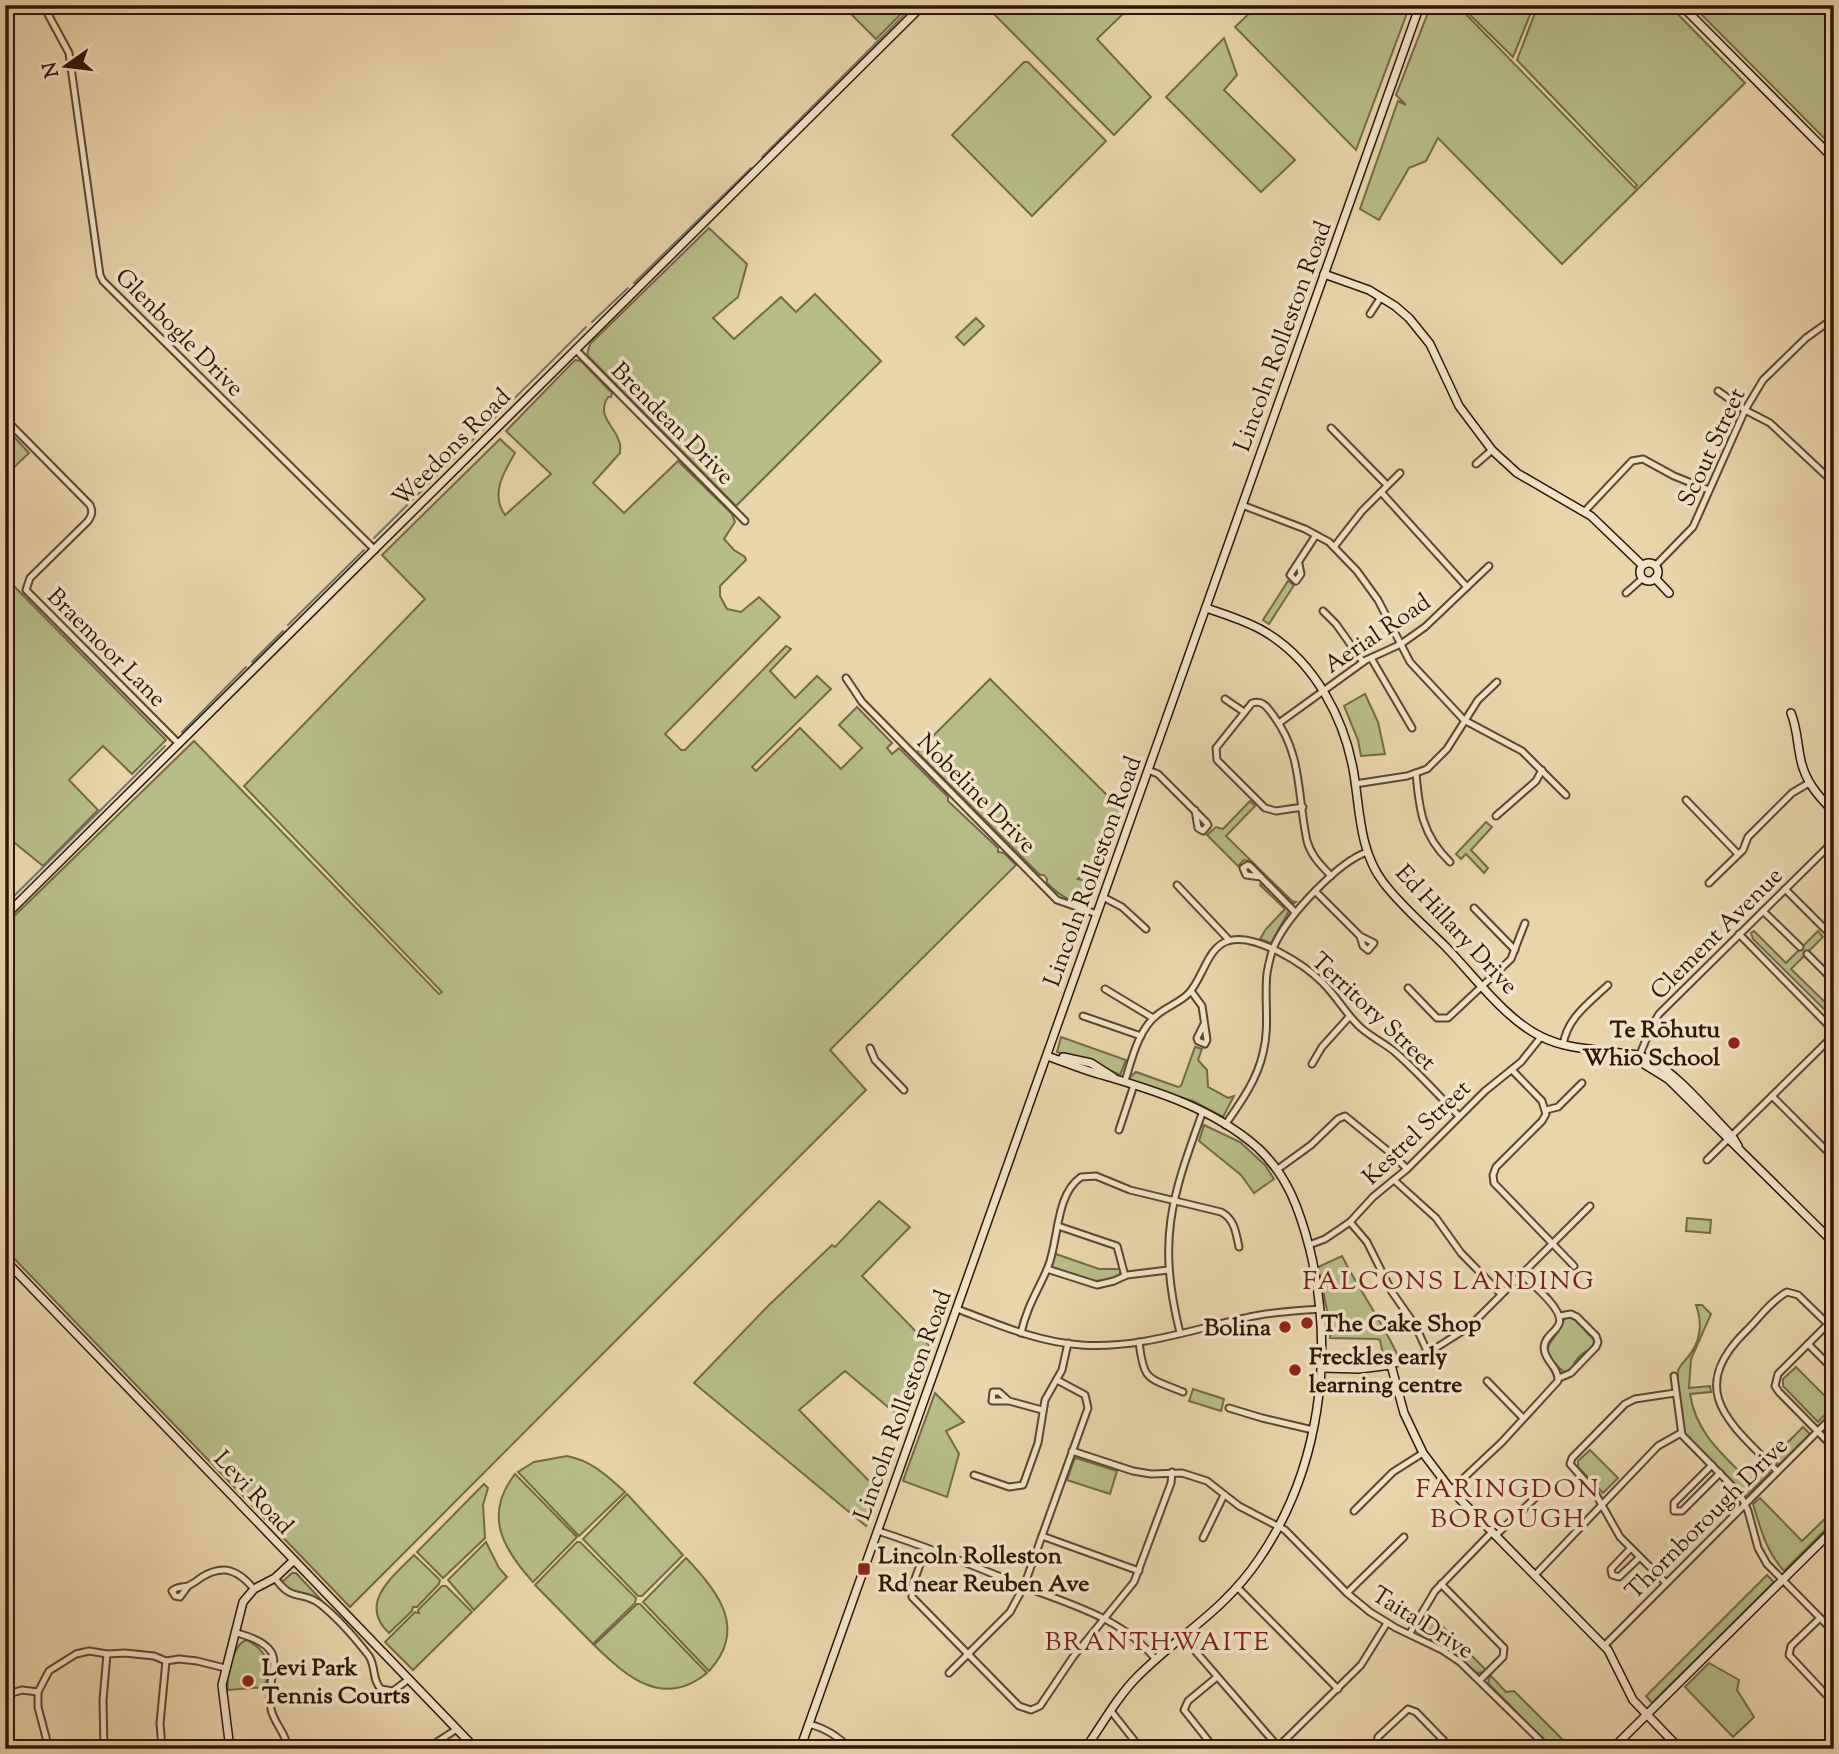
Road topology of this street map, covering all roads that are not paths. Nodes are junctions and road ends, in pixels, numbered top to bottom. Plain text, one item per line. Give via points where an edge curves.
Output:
1 (43, 5) edge
2 (923, 5) edge
3 (1420, 5) edge
4 (1681, 5) edge
5 (1834, 159) edge
6 (1324, 274) junction
7 (1381, 297) junction
8 (1370, 314) dead end
9 (1834, 318) edge
10 (576, 350) junction
11 (1717, 391) dead end
12 (1745, 410) junction
13 (5, 419) edge
14 (1332, 428) dead end
15 (1492, 450) junction
16 (1476, 464) dead end
17 (1400, 473) dead end
18 (1834, 483) edge
19 (1387, 485) junction
20 (1709, 491) junction
21 (1381, 492) junction
22 (1242, 505) junction
23 (1584, 512) junction
24 (745, 521) dead end
25 (1316, 535) junction
26 (1334, 547) junction
27 (375, 550) junction
28 (1299, 564) dead end
29 (1643, 565) junction
30 (1489, 566) dead end
31 (1656, 566) junction
32 (1643, 578) junction
33 (1655, 578) junction
34 (1467, 587) junction
35 (1626, 593) dead end
36 (1670, 593) dead end
37 (1206, 608) junction
38 (1323, 611) dead end
39 (1401, 644) junction
40 (1371, 657) junction
41 (1363, 662) junction
42 (846, 678) dead end
43 (1497, 682) dead end
44 (1323, 691) junction
45 (1225, 699) dead end
46 (1244, 712) junction
47 (1791, 713) dead end
48 (1464, 720) junction
49 (1279, 723) junction
50 (1412, 728) dead end
51 (179, 744) junction
52 (1148, 770) junction
53 (1542, 770) junction
54 (1416, 773) junction
55 (1809, 783) junction
56 (1356, 784) junction
57 (1566, 795) dead end
58 (1686, 800) dead end
59 (1303, 807) junction
60 (1195, 810) dead end
61 (1834, 812) edge
62 (1496, 816) dead end
63 (1834, 841) edge
64 (1367, 852) junction
65 (1738, 854) junction
66 (1450, 862) dead end
67 (1331, 876) junction
68 (1261, 877) dead end
69 (1709, 883) dead end
70 (1177, 885) dead end
71 (1785, 889) junction
72 (1316, 892) junction
73 (1103, 897) junction
74 (1474, 908) dead end
75 (1763, 911) junction
76 (1295, 912) junction
77 (1097, 914) junction
78 (5, 916) edge
79 (1525, 923) dead end
80 (1146, 929) dead end
81 (1739, 934) junction
82 (1360, 936) dead end
83 (1834, 938) edge
84 (1229, 940) junction
85 (1800, 947) dead end
86 (1273, 950) junction
87 (1515, 950) junction
88 (1807, 954) dead end
89 (1834, 981) edge
90 (1608, 985) dead end
91 (1483, 986) junction
92 (1408, 988) dead end
93 (1105, 989) dead end
94 (1191, 991) junction
95 (1083, 1016) dead end
96 (1349, 1017) junction
97 (1153, 1018) junction
98 (1204, 1024) dead end
99 (1834, 1033) edge
100 (1141, 1036) junction
101 (1541, 1037) junction
102 (1563, 1045) junction
103 (870, 1048) dead end
104 (1047, 1054) junction
105 (1639, 1058) junction
106 (1312, 1064) dead end
107 (1512, 1070) junction
108 (1125, 1081) junction
109 (1582, 1083) dead end
110 (1135, 1085) junction
111 (904, 1090) dead end
112 (1772, 1096) junction
113 (1546, 1110) junction
114 (1203, 1111) junction
115 (1459, 1116) junction
116 (1226, 1125) junction
117 (1119, 1130) dead end
118 (1730, 1138) junction
119 (1834, 1158) edge
120 (1707, 1160) dead end
121 (1278, 1169) junction
122 (1407, 1169) junction
123 (1394, 1180) junction
124 (1173, 1201) junction
125 (1590, 1206) dead end
126 (1350, 1222) junction
127 (1058, 1226) junction
128 (1834, 1243) edge
129 (1552, 1244) junction
130 (1309, 1245) junction
131 (1239, 1247) dead end
132 (5, 1260) edge
133 (1574, 1266) dead end
134 (1047, 1269) junction
135 (1168, 1270) junction
136 (1521, 1274) junction
137 (1125, 1276) junction
138 (1501, 1294) junction
139 (957, 1309) junction
140 (1320, 1309) junction
141 (1560, 1316) junction
142 (1834, 1318) edge
143 (1828, 1324) junction
144 (1834, 1330) edge
145 (1021, 1333) junction
146 (1180, 1333) junction
147 (1139, 1342) junction
148 (1068, 1343) junction
149 (1808, 1344) junction
150 (1427, 1353) junction
151 (1391, 1365) junction
152 (1322, 1368) junction
153 (1834, 1370) edge
154 (1674, 1376) dead end
155 (1559, 1378) junction
156 (1057, 1380) junction
157 (1487, 1381) dead end
158 (1183, 1392) dead end
159 (1675, 1393) junction
160 (1009, 1401) dead end
161 (1229, 1408) dead end
162 (1042, 1410) junction
163 (1834, 1415) edge
164 (1522, 1418) junction
165 (1314, 1430) junction
166 (1817, 1431) junction
167 (1681, 1433) junction
168 (1834, 1448) edge
169 (1072, 1451) junction
170 (1423, 1453) junction
171 (1712, 1465) junction
172 (1777, 1471) junction
173 (1172, 1472) junction
174 (1720, 1473) junction
175 (974, 1475) dead end
176 (1688, 1489) junction
177 (1451, 1490) junction
178 (1224, 1495) junction
179 (1536, 1497) dead end
180 (1696, 1497) junction
181 (1745, 1503) junction
182 (1602, 1505) junction
183 (1354, 1511) dead end
184 (1278, 1526) junction
185 (1834, 1529) edge
186 (878, 1531) junction
187 (1494, 1534) junction
188 (1042, 1536) junction
189 (1404, 1537) dead end
190 (1203, 1538) dead end
191 (926, 1548) junction
192 (1631, 1548) junction
193 (1640, 1557) junction
194 (293, 1561) junction
195 (1139, 1572) junction
196 (1535, 1575) junction
197 (275, 1578) junction
198 (1782, 1580) junction
199 (1666, 1583) junction
200 (1441, 1584) junction
201 (188, 1586) dead end
202 (1024, 1586) junction
203 (1238, 1588) junction
204 (254, 1589) junction
205 (1347, 1593) junction
206 (1819, 1618) junction
207 (1104, 1619) junction
208 (1387, 1623) junction
209 (1834, 1632) edge
210 (237, 1633) junction
211 (1409, 1633) junction
212 (1184, 1638) junction
213 (1604, 1646) junction
214 (107, 1654) junction
215 (968, 1655) junction
216 (1156, 1660) junction
217 (166, 1661) junction
218 (225, 1668) junction
219 (949, 1674) dead end
220 (1217, 1677) junction
221 (409, 1679) junction
222 (1480, 1680) junction
223 (1338, 1689) junction
224 (37, 1692) junction
225 (5, 1695) edge
226 (1834, 1703) edge
227 (1111, 1711) junction
228 (1647, 1715) junction
229 (809, 1724) junction
230 (457, 1729) junction
231 (106, 1747) edge
232 (1139, 1748) edge
233 (1279, 1748) edge
234 (49, 1749) edge
235 (162, 1749) edge
236 (230, 1749) edge
237 (288, 1749) edge
238 (426, 1749) edge
239 (476, 1749) edge
240 (800, 1749) edge
241 (850, 1749) edge
242 (1085, 1749) edge
243 (1215, 1749) edge
244 (1380, 1749) edge
245 (1452, 1749) edge
246 (1549, 1749) edge
247 (1612, 1749) edge
248 (1680, 1749) edge

1 - 27 street, Glenbogle Drive via 69,53 103,281
2 - 10 street, Weedons Road
3 - 6 street, Lincoln Rolleston Road
4 - 5 street
6 - 7 street
6 - 22 street, Lincoln Rolleston Road
7 - 8 street
7 - 15 street via 1409,318 1430,344 1459,406
9 - 12 street, Scout Street via 1769,373
10 - 24 street, Brendean Drive
10 - 27 street, Weedons Road
11 - 12 street
12 - 18 street via 1770,423
12 - 20 street, Scout Street
13 - 51 street, Braemoor Lane via 92,509 88,521 30,578 26,590
14 - 19 street
15 - 16 street
15 - 23 street via 1517,474
17 - 19 street
19 - 21 street
20 - 23 street via 1643,459 1632,461
20 - 31 street, Scout Street via 1693,527
21 - 26 street
21 - 34 street
22 - 25 street
22 - 37 street, Lincoln Rolleston Road
23 - 29 street
25 - 26 street
25 - 28 street
26 - 39 street via 1378,600
27 - 51 street, Weedons Road
29 - 31 street
29 - 32 street
30 - 34 street, Aerial Road
31 - 33 street
32 - 33 street
32 - 35 street
33 - 36 street
34 - 39 street, Aerial Road
37 - 44 street, Ed Hillary Drive via 1262,630 1289,650
37 - 52 street, Lincoln Rolleston Road
38 - 41 street
39 - 40 street, Aerial Road
39 - 48 street via 1410,662
40 - 41 street, Aerial Road
40 - 50 street
41 - 44 street, Aerial Road
42 - 77 street, Nobeline Drive via 862,702 1057,900
43 - 48 street
44 - 49 street, Aerial Road
44 - 56 street, Ed Hillary Drive via 1344,731
45 - 46 street
46 - 49 street via 1257,701
46 - 59 street via 1216,748 1217,760 1265,808
47 - 55 street
48 - 53 street via 1522,751
48 - 54 street via 1447,749 1427,769
49 - 59 street via 1296,761
51 - 78 street, Weedons Road
52 - 60 street
52 - 73 street, Lincoln Rolleston Road
53 - 57 street
53 - 62 street via 1536,781
54 - 56 street
54 - 66 street via 1419,808 1428,835
55 - 61 street
55 - 65 street via 1792,793
56 - 64 street, Ed Hillary Drive
58 - 65 street
59 - 67 street via 1312,855
63 - 71 street, Clement Avenue
64 - 67 street
64 - 91 street, Ed Hillary Drive via 1390,891
65 - 69 street
67 - 72 street
68 - 76 street
70 - 84 street
71 - 75 street, Clement Avenue
71 - 83 street
72 - 76 street
72 - 82 street
73 - 77 street, Lincoln Rolleston Road
73 - 80 street via 1122,906
74 - 87 street
75 - 81 street, Clement Avenue
75 - 85 street
76 - 86 street
77 - 104 street, Lincoln Rolleston Road
79 - 87 street
81 - 99 street
81 - 105 street, Clement Avenue via 1659,1014
84 - 86 street, Territory Street
84 - 94 street via 1212,953
86 - 96 street, Territory Street via 1310,971
86 - 116 street via 1267,975 1263,1056 1250,1088
87 - 91 street
88 - 89 street
90 - 102 street via 1572,1019
91 - 92 street via 1444,1020
91 - 101 street, Ed Hillary Drive via 1520,1024
93 - 97 street
94 - 97 street
94 - 98 street via 1202,1006
95 - 100 street
96 - 106 street
96 - 115 street, Territory Street via 1396,1053
97 - 100 street
99 - 112 street
100 - 108 street
101 - 102 street, Ed Hillary Drive
101 - 107 street, Kestrel Street
102 - 105 street, Ed Hillary Drive
103 - 111 street via 875,1060
104 - 108 street
104 - 139 street, Lincoln Rolleston Road
105 - 118 street, Ed Hillary Drive
107 - 113 street
107 - 115 street, Kestrel Street
108 - 110 street
109 - 113 street via 1558,1107
110 - 114 street
110 - 117 street
112 - 118 street
112 - 119 street
113 - 129 street via 1542,1121 1493,1175 1497,1188
114 - 116 street
114 - 124 street
115 - 122 street, Kestrel Street
116 - 121 street
118 - 120 street
118 - 128 street, Ed Hillary Drive
121 - 122 street via 1345,1116
121 - 130 street
122 - 123 street, Kestrel Street
123 - 126 street, Kestrel Street
123 - 138 street via 1436,1218 1461,1253
124 - 127 street via 1086,1176 1070,1189
124 - 131 street via 1227,1214
124 - 135 street
125 - 129 street
126 - 130 street, Kestrel Street
126 - 150 street via 1367,1242
127 - 134 street
127 - 137 street via 1117,1246
129 - 133 street
129 - 136 street
130 - 140 street
132 - 194 street, Levi Road
134 - 137 street via 1097,1285
134 - 145 street via 1031,1299
135 - 137 street
135 - 146 street
136 - 138 street
136 - 141 street
138 - 150 street via 1468,1327
139 - 145 street
139 - 186 street, Lincoln Rolleston Road
140 - 146 street via 1254,1316
140 - 152 street
141 - 155 street via 1544,1345
141 - 155 street via 1577,1317 1598,1342 1572,1373
142 - 143 street
143 - 144 street
143 - 149 street
143 - 172 street via 1798,1294 1784,1293 1731,1346 1719,1369 1718,1394 1726,1418
145 - 148 street
146 - 147 street
147 - 148 street
147 - 158 street via 1147,1376
148 - 156 street
149 - 153 street
149 - 166 street via 1778,1374 1775,1386
150 - 151 street
151 - 152 street
151 - 170 street via 1404,1413
152 - 165 street
154 - 159 street
155 - 164 street
156 - 162 street
156 - 169 street via 1088,1401
157 - 164 street
159 - 167 street
159 - 182 street via 1628,1402 1571,1460 1572,1468
160 - 162 street
161 - 165 street
162 - 175 street via 1038,1443 1023,1485 1009,1487
163 - 166 street, Thornborough Drive
164 - 177 street
165 - 184 street
166 - 168 street
166 - 172 street, Thornborough Drive
167 - 171 street
167 - 182 street via 1658,1446
169 - 173 street, Taita Drive via 1133,1471
169 - 188 street
170 - 177 street
170 - 183 street via 1393,1472
171 - 174 street
171 - 176 street
172 - 181 street, Thornborough Drive
173 - 178 street, Taita Drive via 1199,1476
173 - 195 street
174 - 180 street
174 - 181 street
176 - 180 street
176 - 180 street via 1674,1503 1674,1511 1682,1511
177 - 187 street
178 - 184 street, Taita Drive
178 - 190 street
179 - 187 street
181 - 198 street via 1758,1548
181 - 199 street, Thornborough Drive
182 - 192 street
182 - 196 street
184 - 203 street
184 - 205 street, Taita Drive
185 - 198 street
186 - 191 street
186 - 229 street, Lincoln Rolleston Road
187 - 196 street
187 - 200 street
188 - 195 street
188 - 202 street
189 - 205 street
191 - 202 street
191 - 215 street via 912,1597
192 - 193 street
192 - 193 street via 1611,1569 1612,1575 1619,1577
193 - 199 street
194 - 197 street
194 - 221 street, Levi Road
195 - 207 street
196 - 213 street
197 - 204 street
197 - 221 street via 287,1593 313,1600 327,1610 369,1656 381,1689 393,1691
198 - 206 street
198 - 228 street
199 - 213 street, Thornborough Drive
200 - 211 street
200 - 222 street via 1504,1648 1503,1657
201 - 204 street via 215,1570 226,1569 242,1576
202 - 207 street
202 - 215 street via 1010,1612
203 - 212 street
203 - 223 street
204 - 210 street via 243,1602
205 - 208 street, Taita Drive
206 - 209 street
206 - 226 street via 1791,1646 1789,1655
207 - 215 street via 1040,1706 1031,1710 1019,1706
207 - 216 street via 1137,1640
208 - 211 street, Taita Drive
208 - 223 street via 1361,1665
210 - 218 street
210 - 237 street via 258,1640 272,1656 275,1670 270,1707
211 - 222 street, Taita Drive via 1450,1655
212 - 216 street
212 - 220 street
213 - 228 street via 1630,1696
214 - 217 street via 147,1655
214 - 224 street via 89,1651 68,1658 49,1671
214 - 231 street via 103,1700
215 - 219 street
216 - 227 street via 1129,1685
217 - 218 street via 192,1660
217 - 235 street
218 - 236 street via 222,1698
220 - 233 street
220 - 243 street via 1188,1701 1184,1710
221 - 230 street, Levi Road
222 - 246 street, Taita Drive
223 - 233 street
224 - 225 street
224 - 234 street
227 - 232 street
227 - 242 street
228 - 247 street
228 - 248 street
229 - 240 street, Lincoln Rolleston Road
229 - 241 street via 838,1736
230 - 238 street
230 - 239 street, Levi Road
244 - 245 street via 1378,1737 1408,1709

